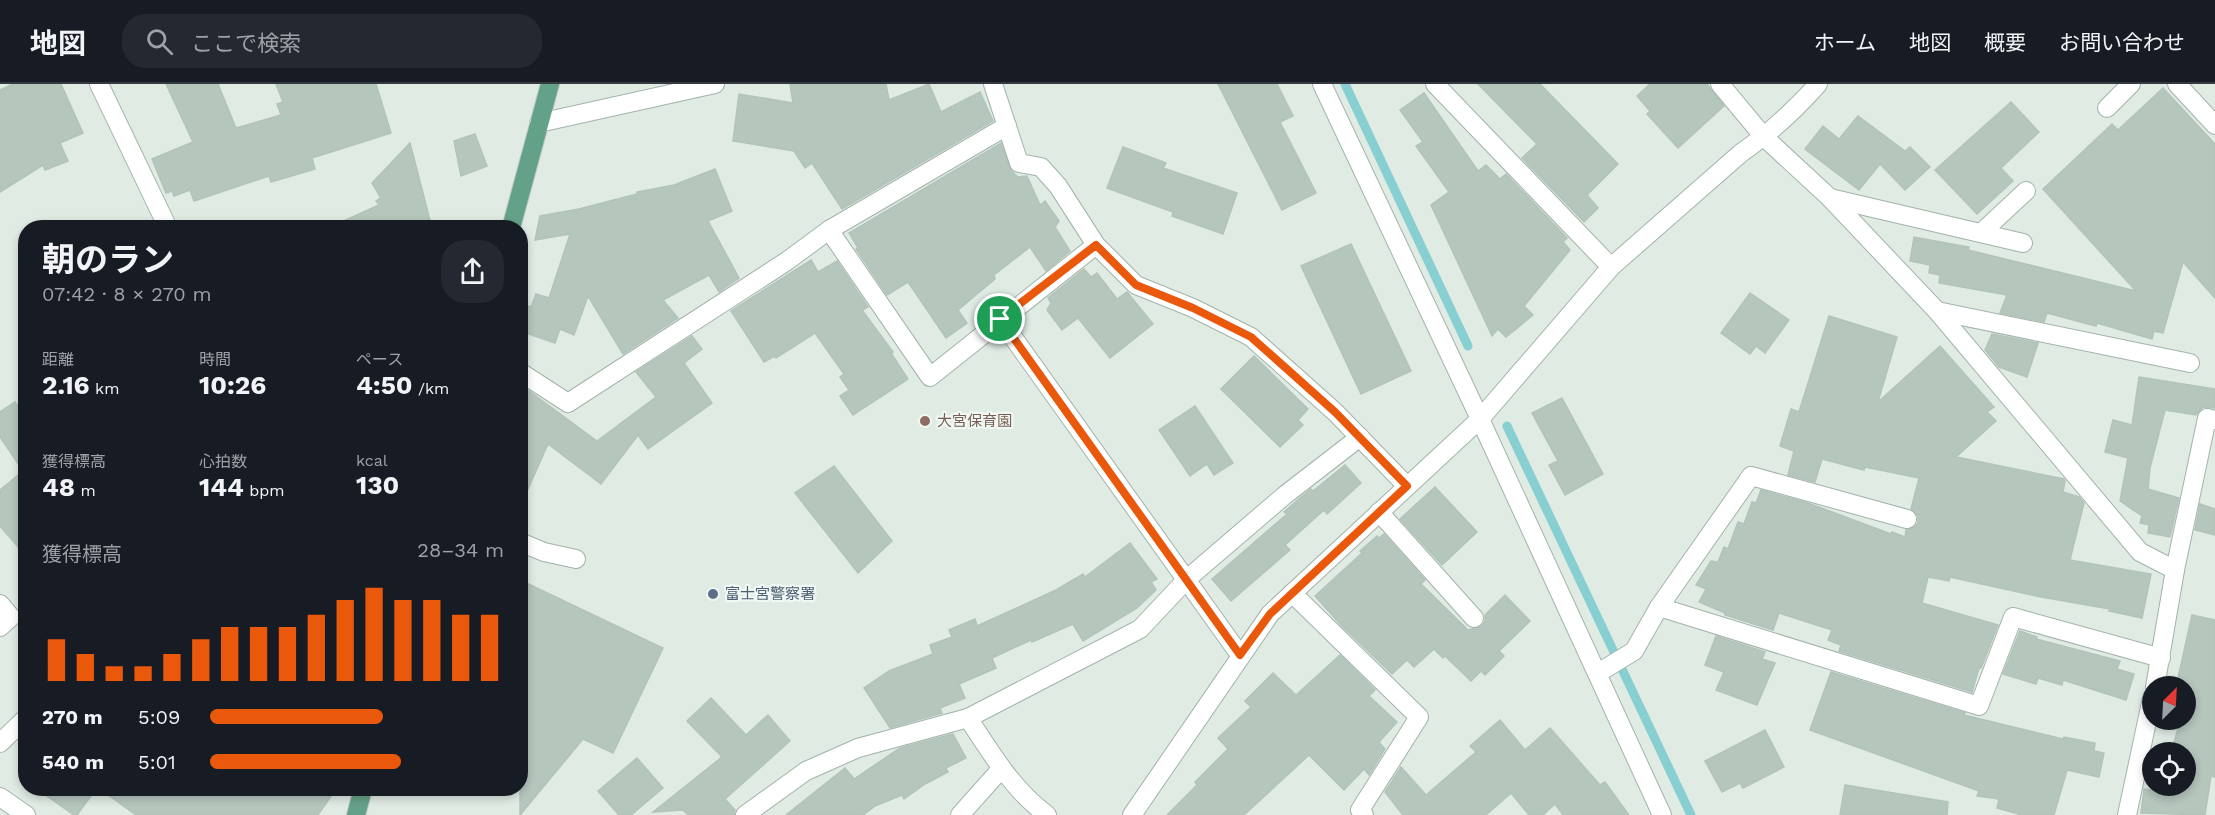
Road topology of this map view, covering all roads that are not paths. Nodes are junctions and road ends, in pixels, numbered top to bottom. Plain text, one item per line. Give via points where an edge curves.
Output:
1 (99, 84) edge
2 (550, 84) edge
3 (715, 84) edge
4 (993, 84) edge
5 (1322, 84) edge
6 (1435, 84) edge
7 (1720, 84) edge
8 (1818, 84) edge
9 (2131, 84) edge
10 (2177, 84) edge
11 (2107, 108) dead end
12 (539, 123) junction
13 (2215, 125) edge
14 (1007, 126) junction
15 (1764, 137) junction
16 (2026, 191) dead end
17 (1830, 198) junction
18 (164, 220) edge
19 (513, 220) edge
20 (829, 230) junction
21 (1981, 233) junction
22 (2023, 243) dead end
23 (1096, 245) junction
24 (1611, 267) junction
25 (1937, 310) junction
26 (1000, 319) junction
27 (2190, 363) dead end
28 (528, 377) edge
29 (1480, 419) junction
30 (2215, 420) edge
31 (1360, 437) junction
32 (1407, 486) junction
33 (1378, 512) junction
34 (1906, 519) dead end
35 (528, 545) edge
36 (576, 559) dead end
37 (2175, 570) junction
38 (1187, 579) junction
39 (1292, 593) junction
40 (0, 604) edge
41 (1659, 607) junction
42 (1474, 618) dead end
43 (0, 627) edge
44 (1240, 655) junction
45 (2161, 658) junction
46 (1602, 670) junction
47 (2157, 676) edge
48 (968, 718) junction
49 (18, 726) edge
50 (2145, 730) edge
51 (0, 743) edge
52 (1001, 769) junction
53 (361, 796) edge
54 (0, 797) edge
55 (26, 815) edge
56 (356, 815) edge
57 (745, 815) edge
58 (960, 815) edge
59 (1047, 815) edge
60 (1132, 815) edge
61 (1364, 815) edge
62 (1662, 815) edge
63 (2127, 815) edge

1 - 18 street
2 - 12 main road
3 - 12 street
4 - 14 street
5 - 29 street
6 - 24 street
7 - 15 street
8 - 15 street
9 - 11 street
10 - 13 street
12 - 19 main road
14 - 20 street
14 - 23 street via 1019,163 1041,167
15 - 17 street
15 - 24 street
16 - 21 street
17 - 21 street
17 - 25 street
20 - 26 street via 930,376
20 - 28 street via 788,261 568,404
21 - 22 street
23 - 26 street
23 - 31 street via 1136,285 1251,337
24 - 29 street
25 - 27 street
25 - 37 street via 2140,552
26 - 38 street
29 - 32 street
29 - 46 street
30 - 37 street via 2207,418
31 - 32 street
31 - 38 street
32 - 33 street
33 - 39 street
33 - 42 street
34 - 41 street via 1751,476
35 - 36 street
37 - 45 street
38 - 44 street
38 - 48 street via 1140,629
39 - 44 street via 1270,614
39 - 61 street via 1419,717 1360,810
40 - 43 street via 11,617
41 - 45 street via 1979,706 2013,617
41 - 46 street via 1631,653
44 - 60 street
45 - 47 street
46 - 62 street
48 - 52 street
48 - 57 street via 858,748 806,771
49 - 51 street
50 - 63 street
52 - 58 street
52 - 59 street
53 - 56 main road
54 - 55 street

